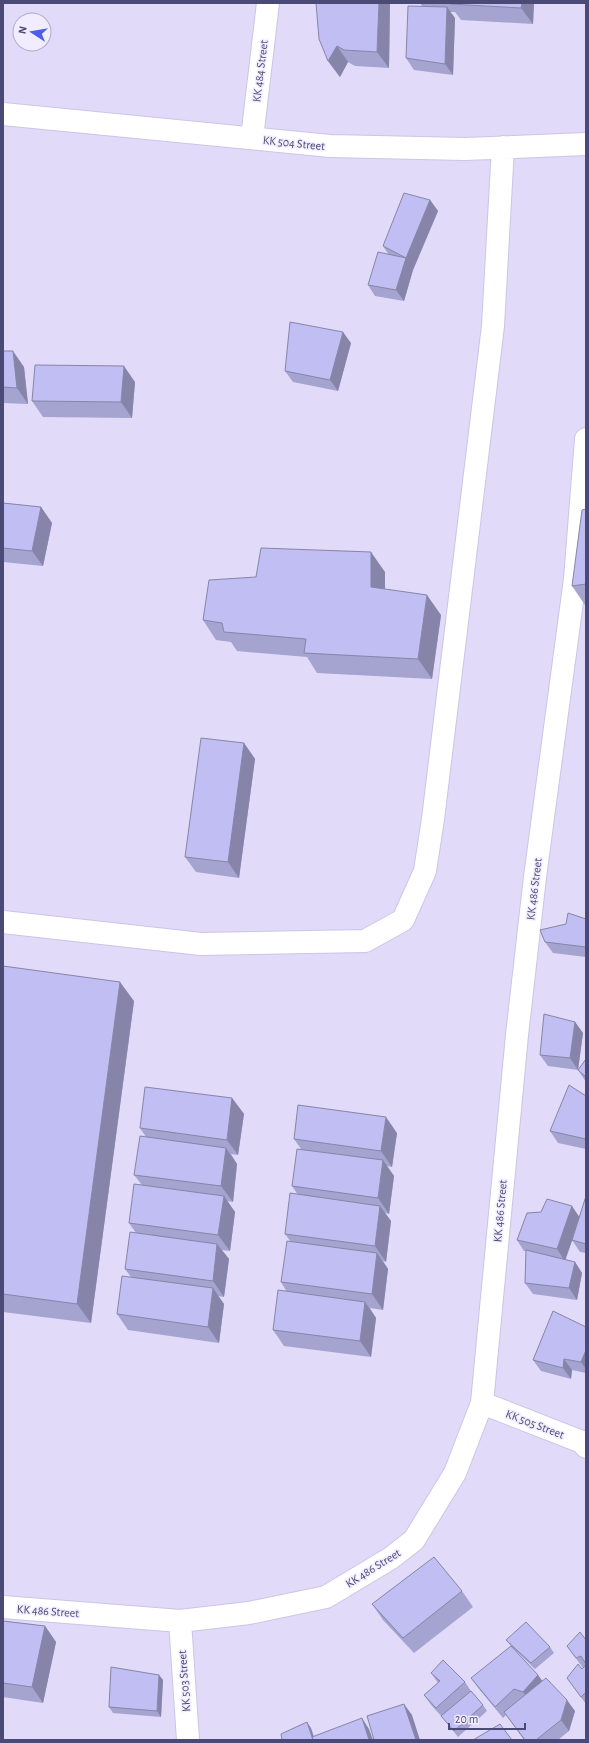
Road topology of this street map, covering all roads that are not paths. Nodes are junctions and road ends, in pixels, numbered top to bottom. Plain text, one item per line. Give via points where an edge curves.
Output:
1 (268, 3) edge
2 (3, 114) edge
3 (252, 138) junction
4 (586, 144) edge
5 (503, 148) junction
6 (586, 439) edge
7 (3, 922) edge
8 (482, 1403) junction
9 (586, 1447) edge
10 (3, 1607) edge
11 (180, 1621) junction
12 (188, 1740) edge

1 - 3 street, KK 484 Street
2 - 3 street, KK 504 Street
3 - 5 street, KK 504 Street via 330,146
4 - 5 street, KK 504 Street
5 - 7 street via 493,326 433,819 425,871 403,920 365,941 202,944
6 - 8 street, KK 486 Street via 575,579 536,869 517,1035
8 - 9 street, KK 505 Street via 582,1442
8 - 11 street, KK 486 Street via 455,1473 414,1540 391,1558 326,1596 249,1613
10 - 11 street, KK 486 Street
11 - 12 street, KK 503 Street

